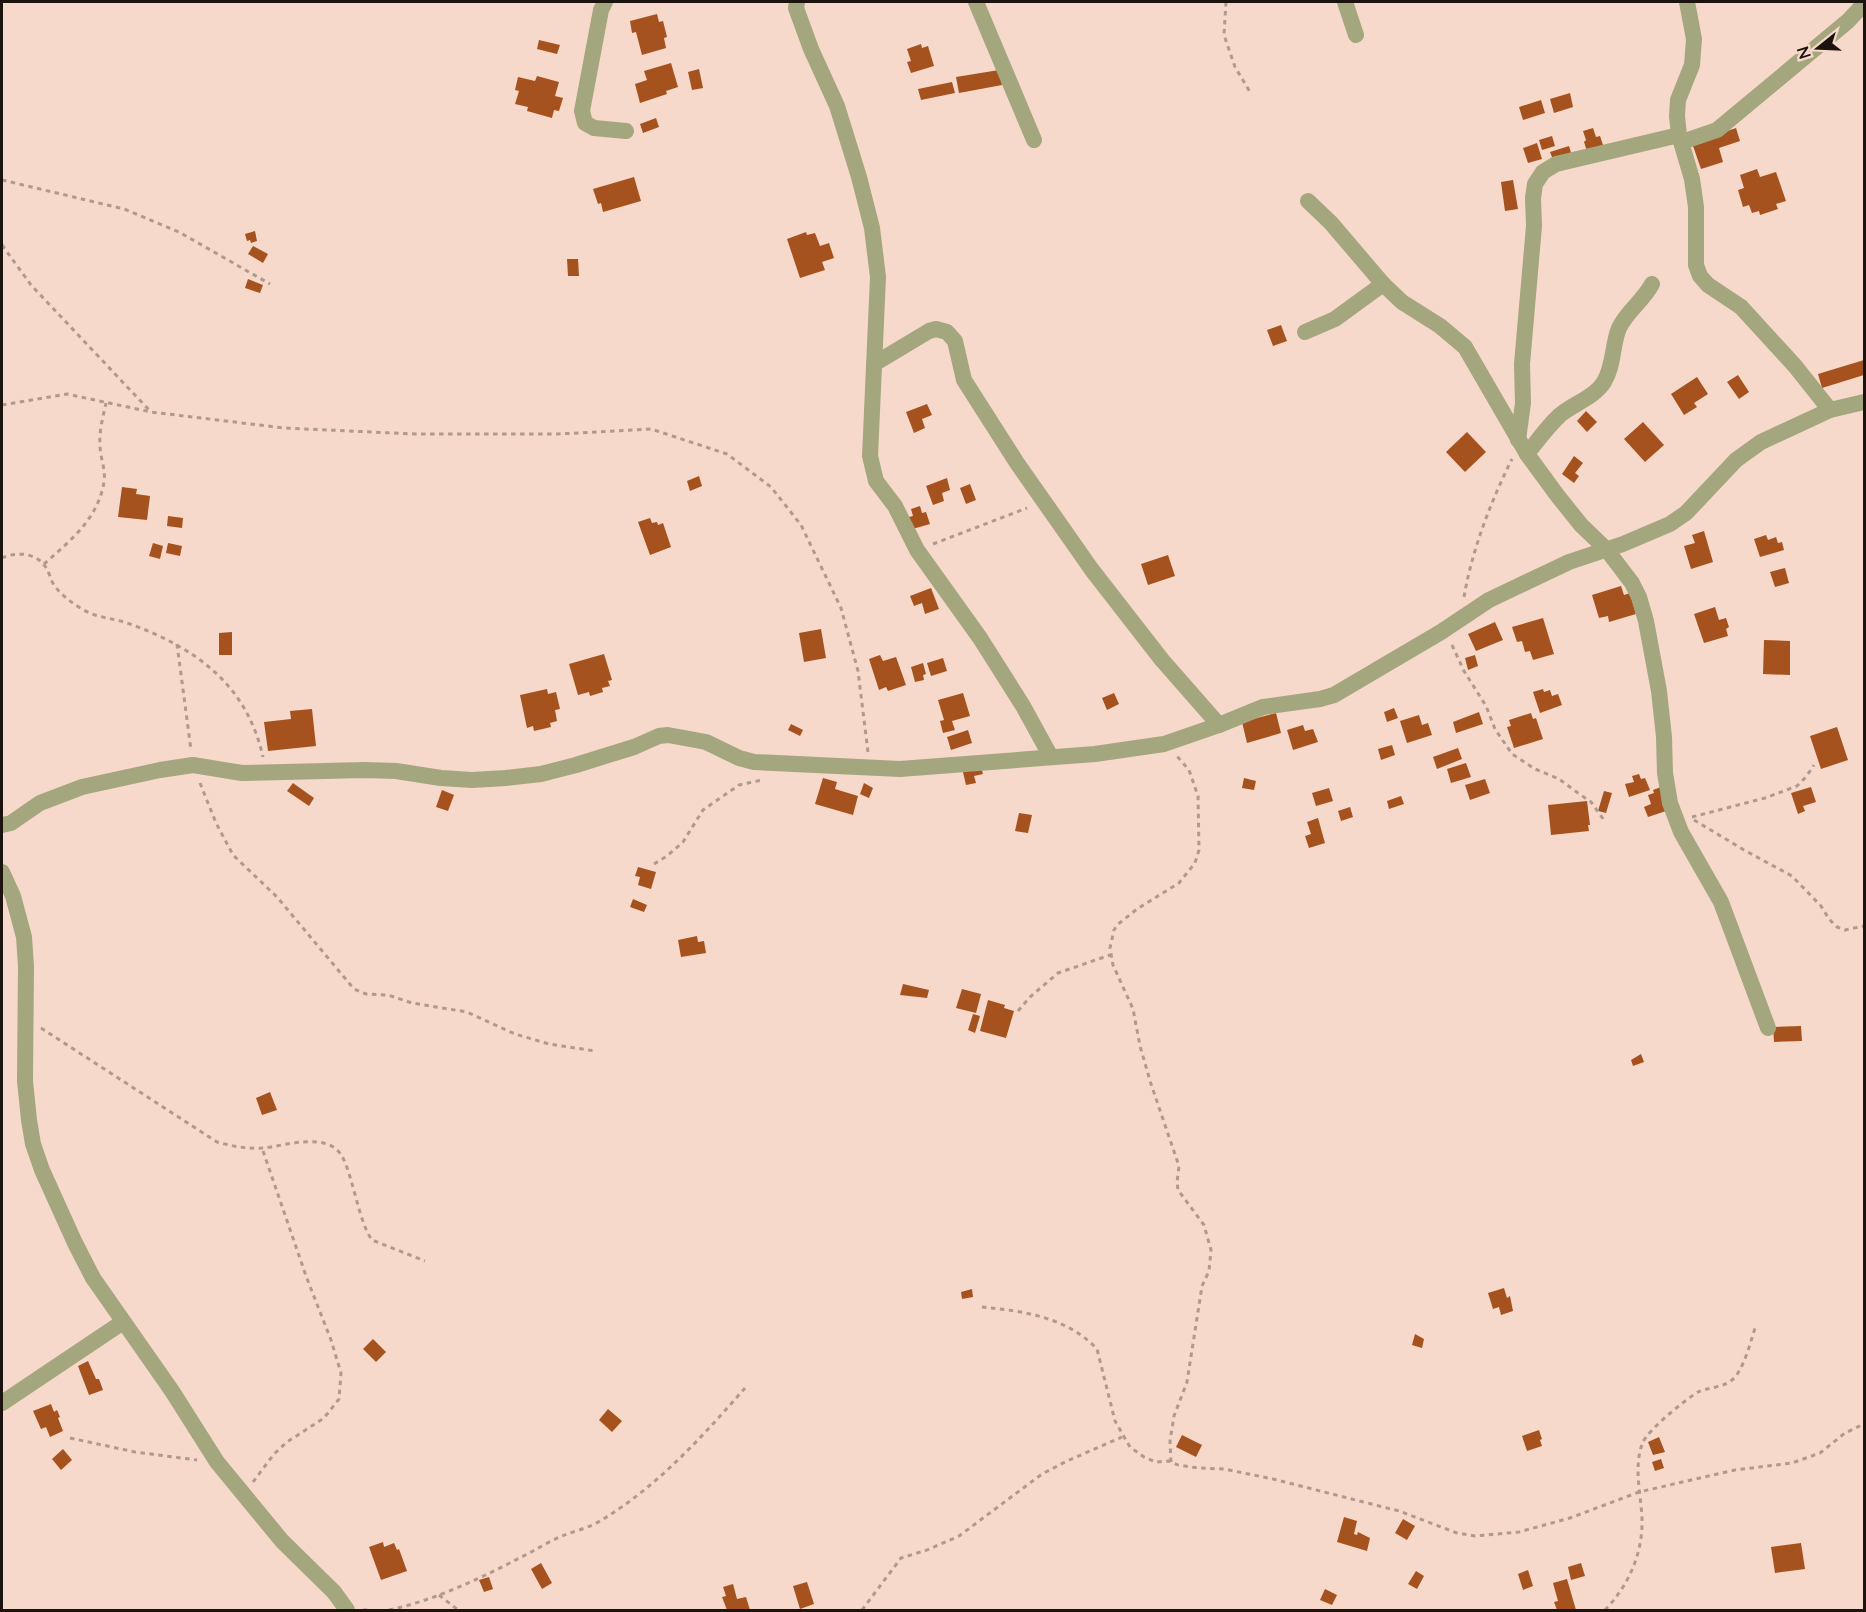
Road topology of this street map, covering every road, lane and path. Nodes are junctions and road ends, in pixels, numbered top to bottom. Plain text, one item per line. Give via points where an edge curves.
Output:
1 (605, 2) edge
2 (797, 2) edge
3 (976, 2) edge
4 (1226, 2) edge
5 (1345, 2) edge
6 (1687, 2) edge
7 (1864, 4) edge
8 (1356, 35) dead end
9 (1250, 92) dead end
10 (626, 131) dead end
11 (1681, 139) junction
12 (1034, 140) dead end
13 (2, 180) edge
14 (1308, 201) dead end
15 (2, 245) edge
16 (270, 284) dead end
17 (1383, 284) junction
18 (1652, 284) dead end
19 (1305, 332) dead end
20 (874, 364) junction
21 (1864, 402) edge
22 (106, 403) junction
23 (2, 405) edge
24 (1830, 410) junction
25 (151, 412) junction
26 (1523, 447) junction
27 (1044, 501) junction
28 (917, 550) junction
29 (1607, 550) junction
30 (2, 558) edge
31 (44, 564) junction
32 (1463, 616) junction
33 (1441, 632) junction
34 (177, 644) junction
35 (1219, 725) junction
36 (1164, 744) junction
37 (1051, 758) junction
38 (193, 765) junction
39 (790, 765) junction
40 (1814, 765) dead end
41 (870, 767) junction
42 (266, 773) junction
43 (1684, 819) junction
44 (1604, 820) dead end
45 (2, 825) edge
46 (654, 864) dead end
47 (2, 872) edge
48 (1864, 926) edge
49 (1110, 955) junction
50 (1018, 1011) dead end
51 (24, 1017) junction
52 (1768, 1028) dead end
53 (595, 1051) dead end
54 (262, 1148) junction
55 (425, 1261) dead end
56 (982, 1307) dead end
57 (123, 1322) junction
58 (1756, 1326) dead end
59 (745, 1388) dead end
60 (2, 1403) edge
61 (1864, 1424) edge
62 (1122, 1437) junction
63 (70, 1438) dead end
64 (217, 1462) junction
65 (1171, 1462) junction
66 (1639, 1492) junction
67 (242, 1494) junction
68 (439, 1595) junction
69 (346, 1611) edge
70 (389, 1611) edge
71 (459, 1611) edge
72 (862, 1611) edge
73 (1605, 1611) edge

1 - 10 street via 582,111 585,123 594,128
2 - 20 street via 811,49 837,106 872,228 878,277
3 - 12 street
4 - 9 path via 1224,35 1235,67
5 - 8 street
6 - 11 street via 1694,39 1692,64 1678,100
7 - 11 street via 1717,130
11 - 24 street via 1692,179 1695,253 1701,276 1741,307
11 - 26 street via 1556,164 1543,172 1535,184 1522,364
13 - 16 path via 124,209 179,232
14 - 17 street
15 - 25 path via 32,285
17 - 19 street via 1335,319
17 - 26 street via 1465,347
18 - 26 street via 1618,330 1605,381
20 - 27 street via 929,332 947,332 955,341 964,380 973,396
20 - 28 street via 870,456 876,481 895,506
21 - 24 street
22 - 23 path via 67,394
22 - 25 path
22 - 31 path via 99,444 104,465 100,496 81,530
24 - 29 street via 1761,442 1736,460 1686,513 1670,524
25 - 41 path via 284,428 415,434 558,434 651,429 728,454 771,487 801,525 841,608 858,671
26 - 29 street via 1581,525
26 - 32 path via 1514,456 1495,496 1472,564
27 - 28 path
27 - 35 street via 1162,660
28 - 37 street via 981,638
29 - 32 street via 1558,567
29 - 43 street via 1632,583 1646,621 1659,691 1667,793
30 - 31 path via 28,555
31 - 34 path via 66,600 88,613 128,623
32 - 33 street
33 - 35 street via 1334,694 1263,707
33 - 44 path via 1451,643 1512,754 1559,779 1591,802
34 - 38 path
34 - 42 path via 207,665 246,707 258,734
35 - 36 street
36 - 37 street
36 - 49 path via 1188,770 1194,783 1198,796 1199,850 1195,863 1179,883 1117,925
37 - 41 street via 900,769
38 - 42 street
38 - 45 street via 82,787 40,803
38 - 53 path via 233,855 276,897 354,989 466,1012 515,1034
39 - 41 street
39 - 42 street via 739,758 706,742 668,735 576,765 506,778 472,780 375,771
39 - 46 path via 760,781 738,785 703,810 683,842
40 - 43 path via 1797,786
43 - 48 path via 1792,876 1837,927 1845,930
43 - 52 street via 1681,832 1721,902
47 - 51 street via 24,937
49 - 50 path via 1058,973
49 - 65 path via 1133,1009 1151,1084 1179,1166 1178,1190 1204,1225 1211,1250 1187,1382 1174,1416
51 - 54 path via 217,1142
51 - 57 street via 25,1081 33,1144 84,1261
54 - 55 path via 310,1143 327,1143 335,1148 342,1156 372,1240
54 - 67 path via 341,1373 339,1400 324,1418 286,1442
56 - 62 path via 1044,1317 1090,1341 1097,1349
57 - 60 street
57 - 64 street
58 - 66 path via 1732,1380 1696,1393 1644,1440 1638,1460
59 - 68 path via 695,1445 645,1489 599,1522
61 - 66 path via 1820,1453 1792,1463 1735,1470
62 - 65 path via 1144,1457
62 - 72 path via 1042,1474 959,1536 901,1558
63 - 64 path via 135,1452
64 - 67 street
65 - 66 path via 1273,1479 1398,1511 1475,1536 1519,1532
66 - 73 path via 1641,1543 1629,1580
67 - 69 street via 282,1541 334,1592
68 - 70 path
68 - 71 path

